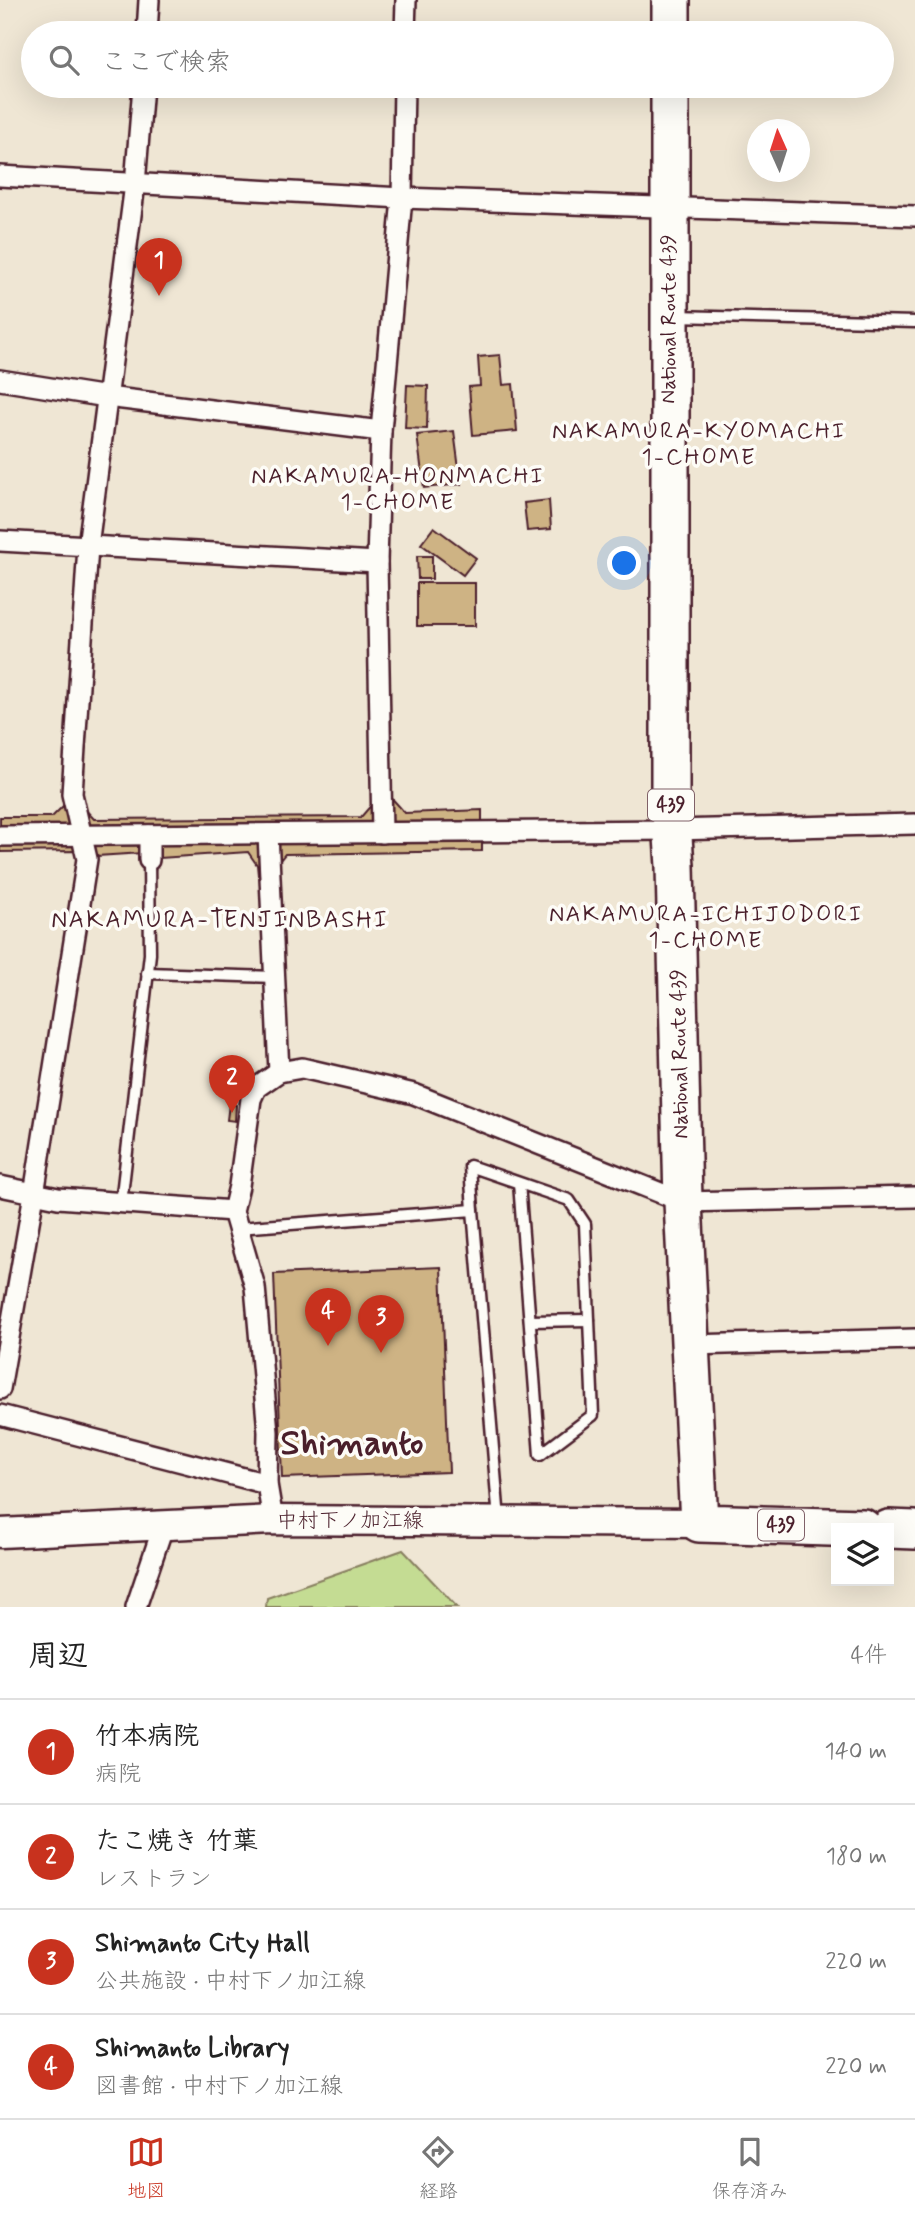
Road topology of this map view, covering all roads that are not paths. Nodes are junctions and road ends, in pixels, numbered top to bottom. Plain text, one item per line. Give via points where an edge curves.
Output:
1 (149, 0) edge
2 (406, 0) edge
3 (671, 0) edge
4 (148, 21) edge
5 (405, 21) edge
6 (671, 21) edge
7 (142, 98) edge
8 (404, 98) edge
9 (670, 98) edge
10 (0, 176) edge
11 (135, 184) junction
12 (401, 198) junction
13 (669, 209) junction
14 (915, 216) edge
15 (669, 316) junction
16 (915, 322) edge
17 (0, 380) edge
18 (107, 397) junction
19 (381, 431) junction
20 (0, 541) edge
21 (88, 546) junction
22 (377, 562) junction
23 (915, 824) edge
24 (673, 831) junction
25 (382, 833) junction
26 (268, 834) junction
27 (81, 835) junction
28 (149, 835) junction
29 (0, 836) edge
30 (149, 860) joint
31 (147, 973) junction
32 (274, 977) junction
33 (279, 1072) junction
34 (519, 1183) junction
35 (0, 1186) edge
36 (34, 1194) junction
37 (915, 1197) edge
38 (683, 1202) junction
39 (121, 1203) junction
40 (473, 1210) junction
41 (236, 1220) junction
42 (589, 1320) junction
43 (530, 1321) junction
44 (915, 1339) edge
45 (691, 1345) junction
46 (0, 1389) edge
47 (0, 1415) edge
48 (267, 1484) junction
49 (274, 1520) junction
50 (499, 1521) junction
51 (699, 1523) junction
52 (163, 1527) junction
53 (831, 1527) edge
54 (894, 1529) edge
55 (915, 1530) edge
56 (0, 1533) edge
57 (136, 1607) edge

1 - 4 street
2 - 5 street
3 - 6 highway
7 - 11 street
8 - 12 street
9 - 13 highway, National Route 439 / 439
10 - 11 street
11 - 12 street
11 - 18 street
12 - 13 street
12 - 19 street
13 - 14 street
13 - 15 highway, National Route 439 / 439
15 - 16 lane
15 - 24 highway, National Route 439 / 439
17 - 18 street
18 - 19 street
18 - 21 street
19 - 22 street
20 - 21 street
21 - 22 street
21 - 27 street via 72,794
22 - 25 street
23 - 24 street
24 - 25 street
24 - 38 highway, National Route 439 / 439
25 - 26 street
26 - 28 street
26 - 32 street
27 - 28 street
27 - 29 street
27 - 36 street via 87,859
28 - 30 street
30 - 31 lane
31 - 32 lane
31 - 39 lane
32 - 33 street
33 - 38 street via 302,1068 414,1094
33 - 41 street via 256,1088 251,1099
34 - 40 lane via 470,1166
34 - 42 lane via 569,1200 585,1224
34 - 43 lane
35 - 36 street
36 - 39 street
36 - 46 street
37 - 38 street
38 - 45 highway, National Route 439 / 439
39 - 41 street
40 - 41 lane
40 - 50 lane
41 - 48 street via 255,1287 268,1432
42 - 43 lane
42 - 43 lane via 593,1415 540,1455
44 - 45 street
45 - 51 highway, National Route 439 / 439
47 - 48 street
48 - 49 street
49 - 50 main road, 中村下ノ加江線
49 - 52 main road, 中村下ノ加江線
50 - 51 main road, 中村下ノ加江線
51 - 53 highway, 439
52 - 56 main road, 中村下ノ加江線
52 - 57 street
54 - 55 highway

